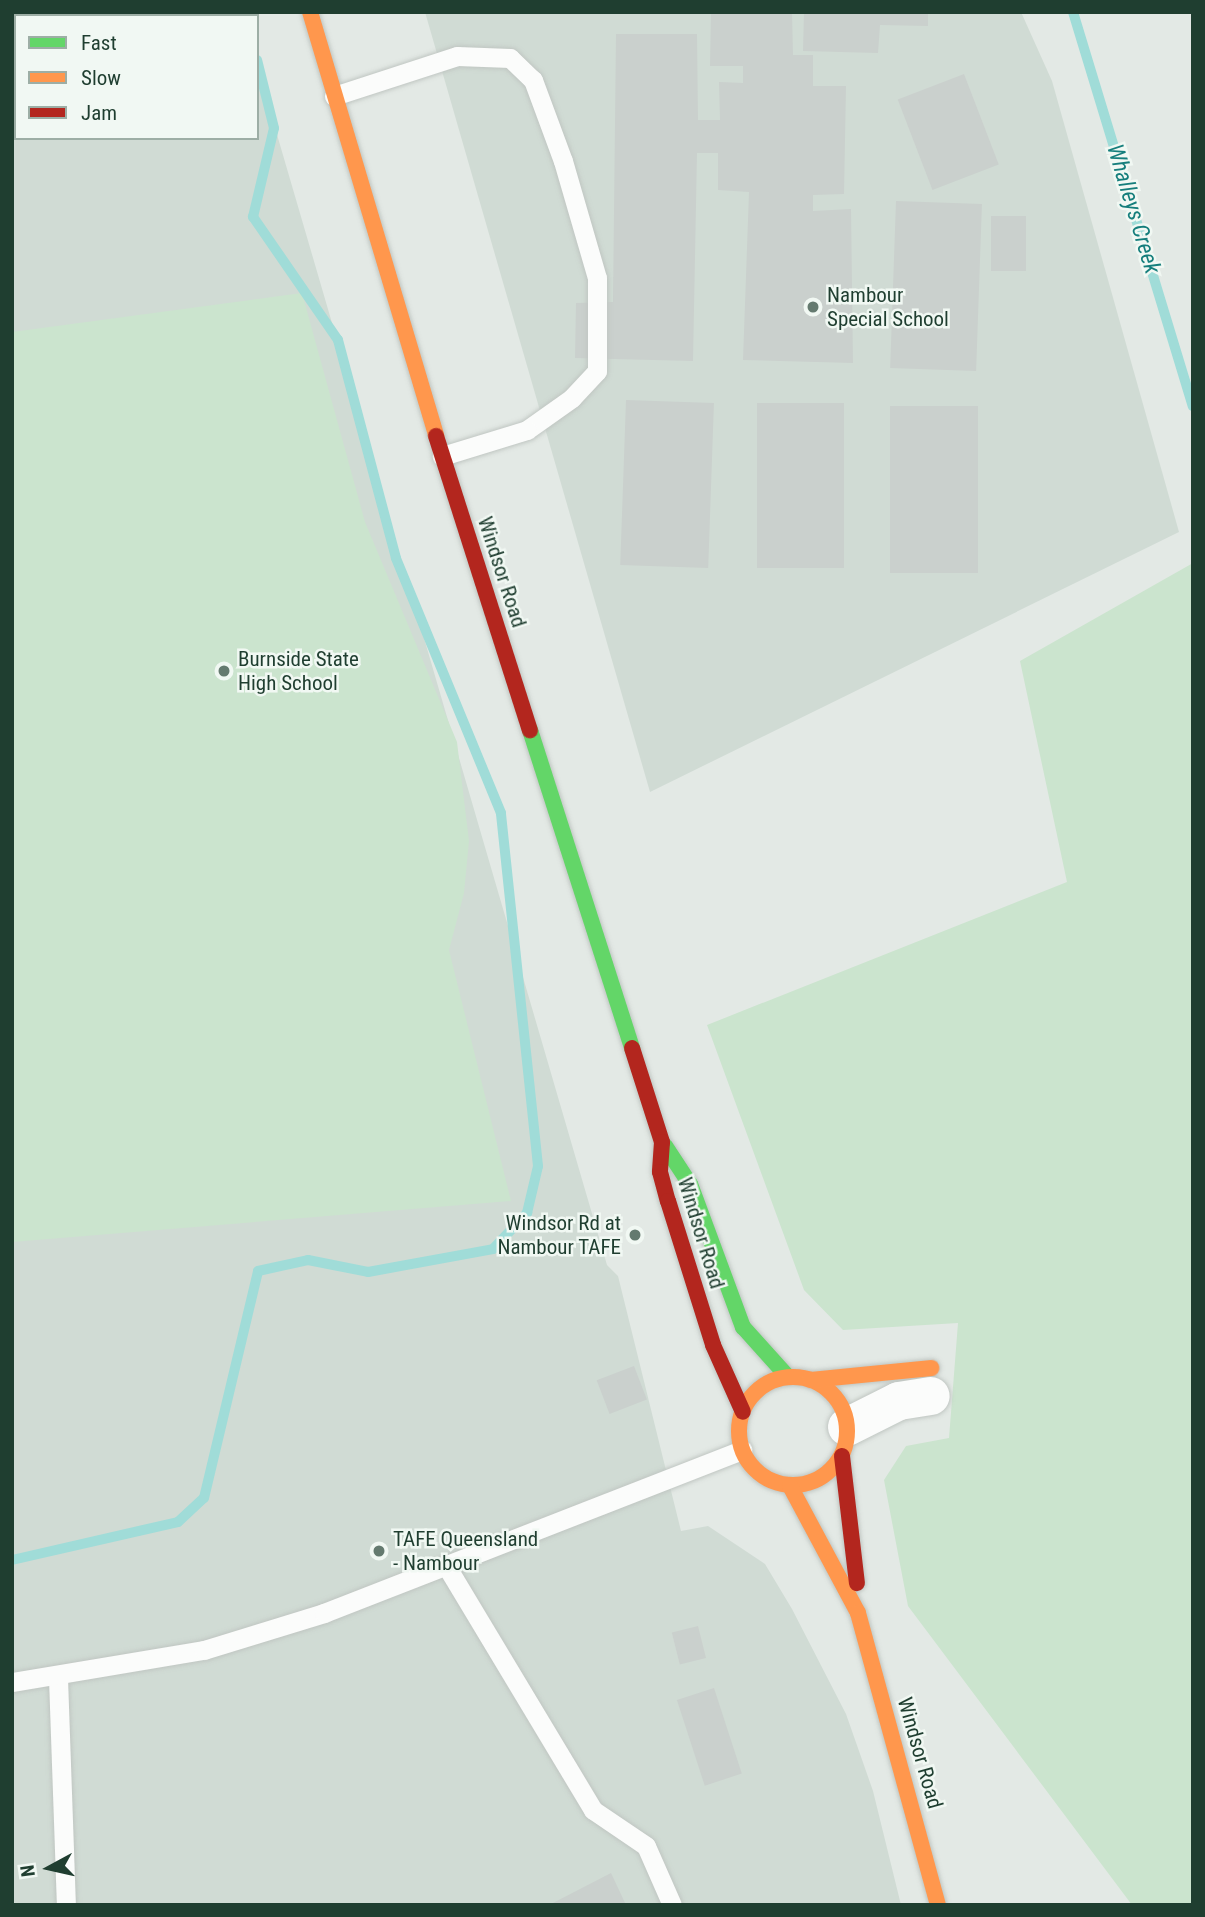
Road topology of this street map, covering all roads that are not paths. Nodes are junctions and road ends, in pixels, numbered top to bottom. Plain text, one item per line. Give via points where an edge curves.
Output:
1 (310, 12) edge
2 (334, 96) junction
3 (442, 456) junction
4 (662, 1142) junction
5 (788, 1377) junction
6 (811, 1380) junction
7 (931, 1382) joint
8 (743, 1412) junction
9 (845, 1441) junction
10 (742, 1450) junction
11 (790, 1486) junction
12 (447, 1567) junction
13 (858, 1613) junction
14 (58, 1678) junction
15 (12, 1682) edge
16 (66, 1905) edge
17 (672, 1905) edge
18 (938, 1905) edge

1 - 2 street, Windsor Road
2 - 3 street, Windsor Road
2 - 3 lane via 457,56 510,58 533,80 563,161 597,278 597,371 572,398 527,430
3 - 4 street, Windsor Road
4 - 5 street, Windsor Road via 690,1184 743,1327
4 - 8 street, Windsor Road via 660,1172 668,1201 713,1345
5 - 6 street
5 - 8 street via 760,1388
6 - 7 street
6 - 9 street via 836,1398
7 - 9 street
8 - 10 street
9 - 11 street via 820,1479
9 - 13 street, Windsor Road
10 - 11 street via 760,1475
10 - 12 lane
11 - 13 street, Windsor Road
12 - 14 lane via 204,1650
12 - 17 lane via 593,1810 646,1846
13 - 18 street, Windsor Road
14 - 15 lane
14 - 16 lane

